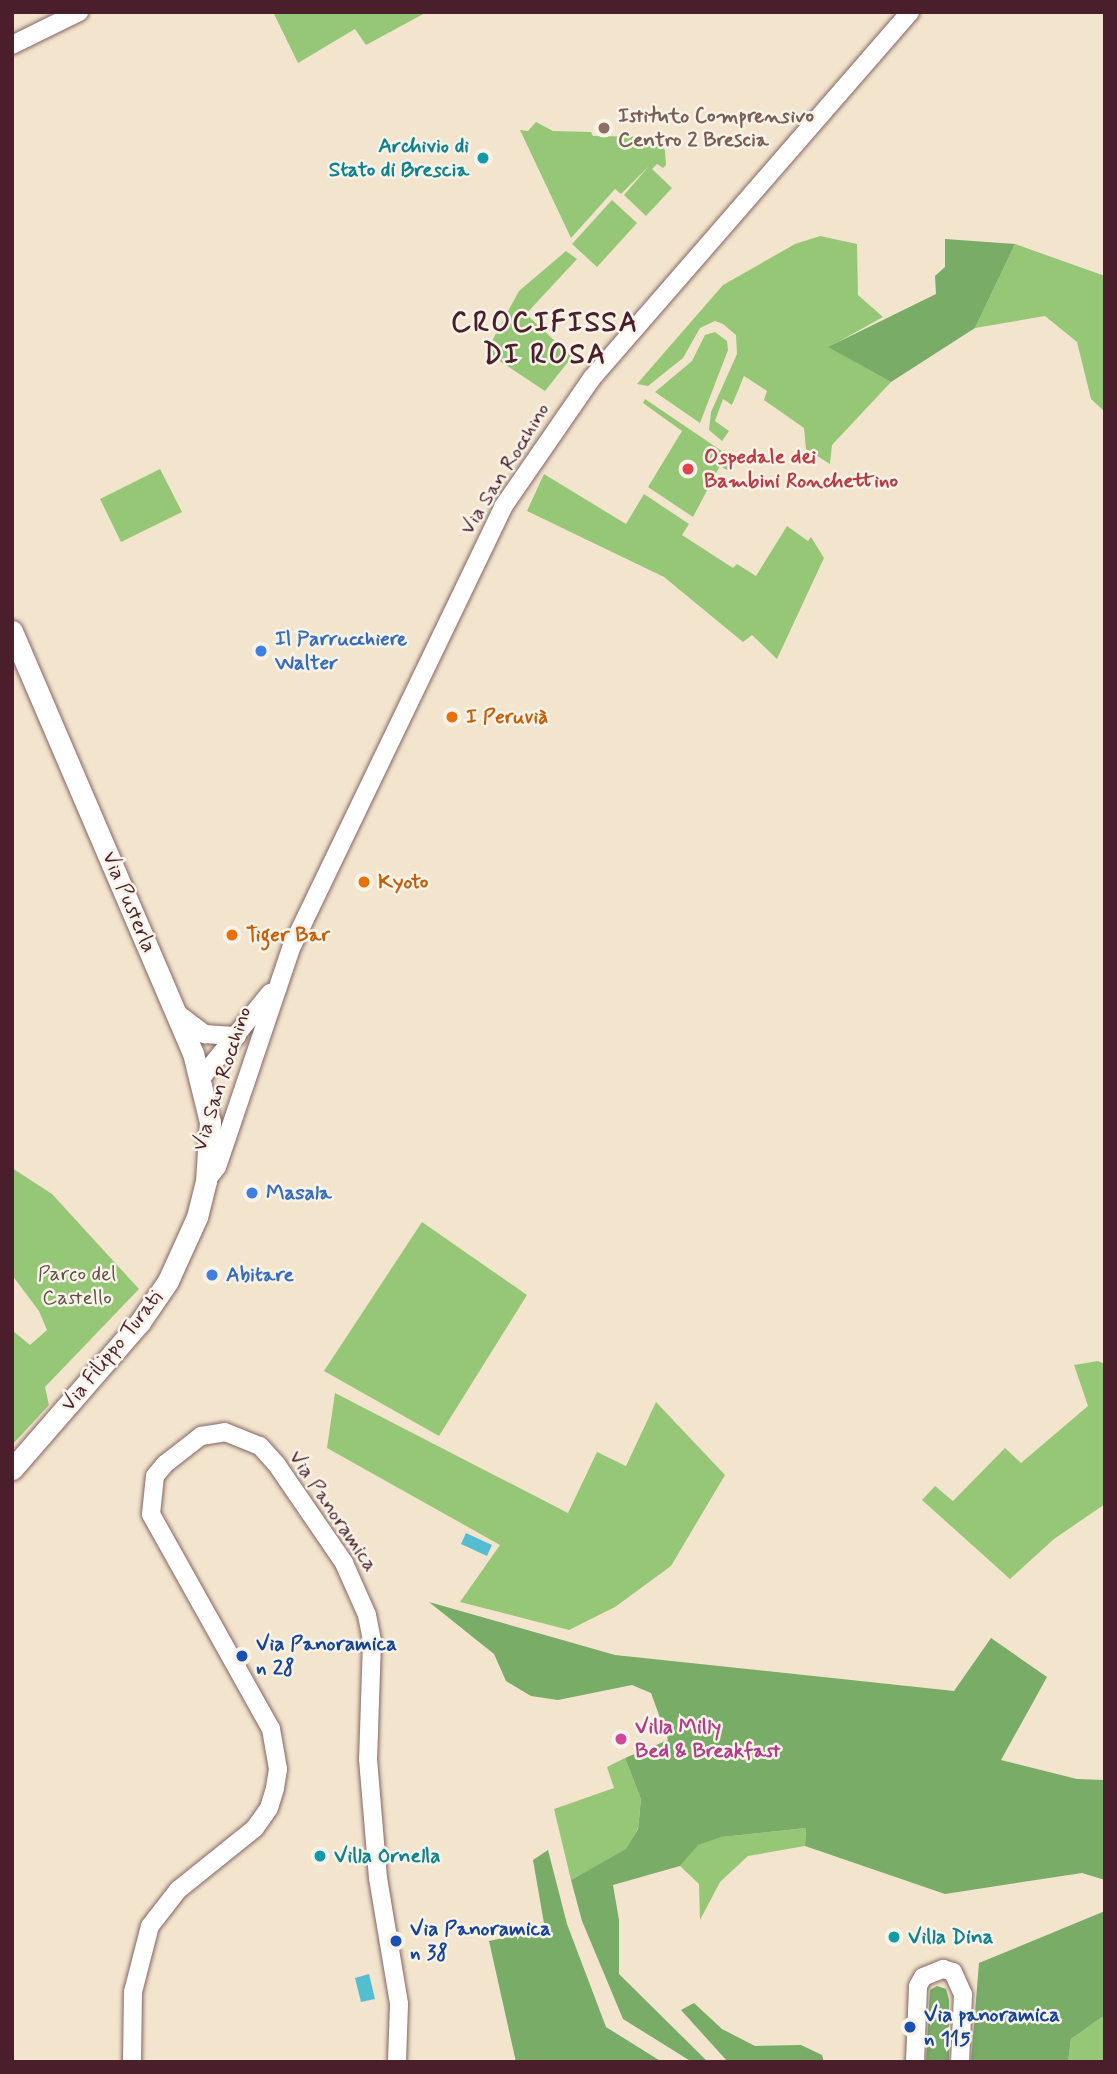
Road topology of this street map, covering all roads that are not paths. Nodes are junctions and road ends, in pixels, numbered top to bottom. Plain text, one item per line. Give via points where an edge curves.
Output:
1 (79, 12) edge
2 (910, 12) edge
3 (12, 45) edge
4 (12, 631) edge
5 (274, 988) junction
6 (174, 1010) junction
7 (237, 1036) junction
8 (202, 1077) junction
9 (206, 1181) junction
10 (12, 1469) edge
11 (132, 2062) edge
12 (397, 2062) edge
13 (915, 2062) edge
14 (960, 2062) edge

1 - 3 street
2 - 5 street, Via San Rocchino via 593,378 503,507
4 - 6 main road, Via Pusterla
5 - 7 street, Via San Rocchino
5 - 9 street, Via San Rocchino via 217,1167
6 - 7 street, Via San Rocchino via 205,1034
6 - 8 main road, Via Pusterla
7 - 8 street, Via San Rocchino
8 - 9 main road, Via Pusterla via 210,1122
9 - 10 main road, Via Filippo Turati via 181,1257 154,1303
11 - 12 street, Via Panoramica via 133,1992 150,1927 187,1882 255,1828 269,1808 278,1769 271,1729 151,1514 155,1476 165,1464 201,1436 225,1432 260,1446 277,1465 344,1563 367,1615 372,1642 368,1759 378,1878 399,2004
13 - 14 street via 918,1986 932,1971 943,1969 953,1972 963,1994

